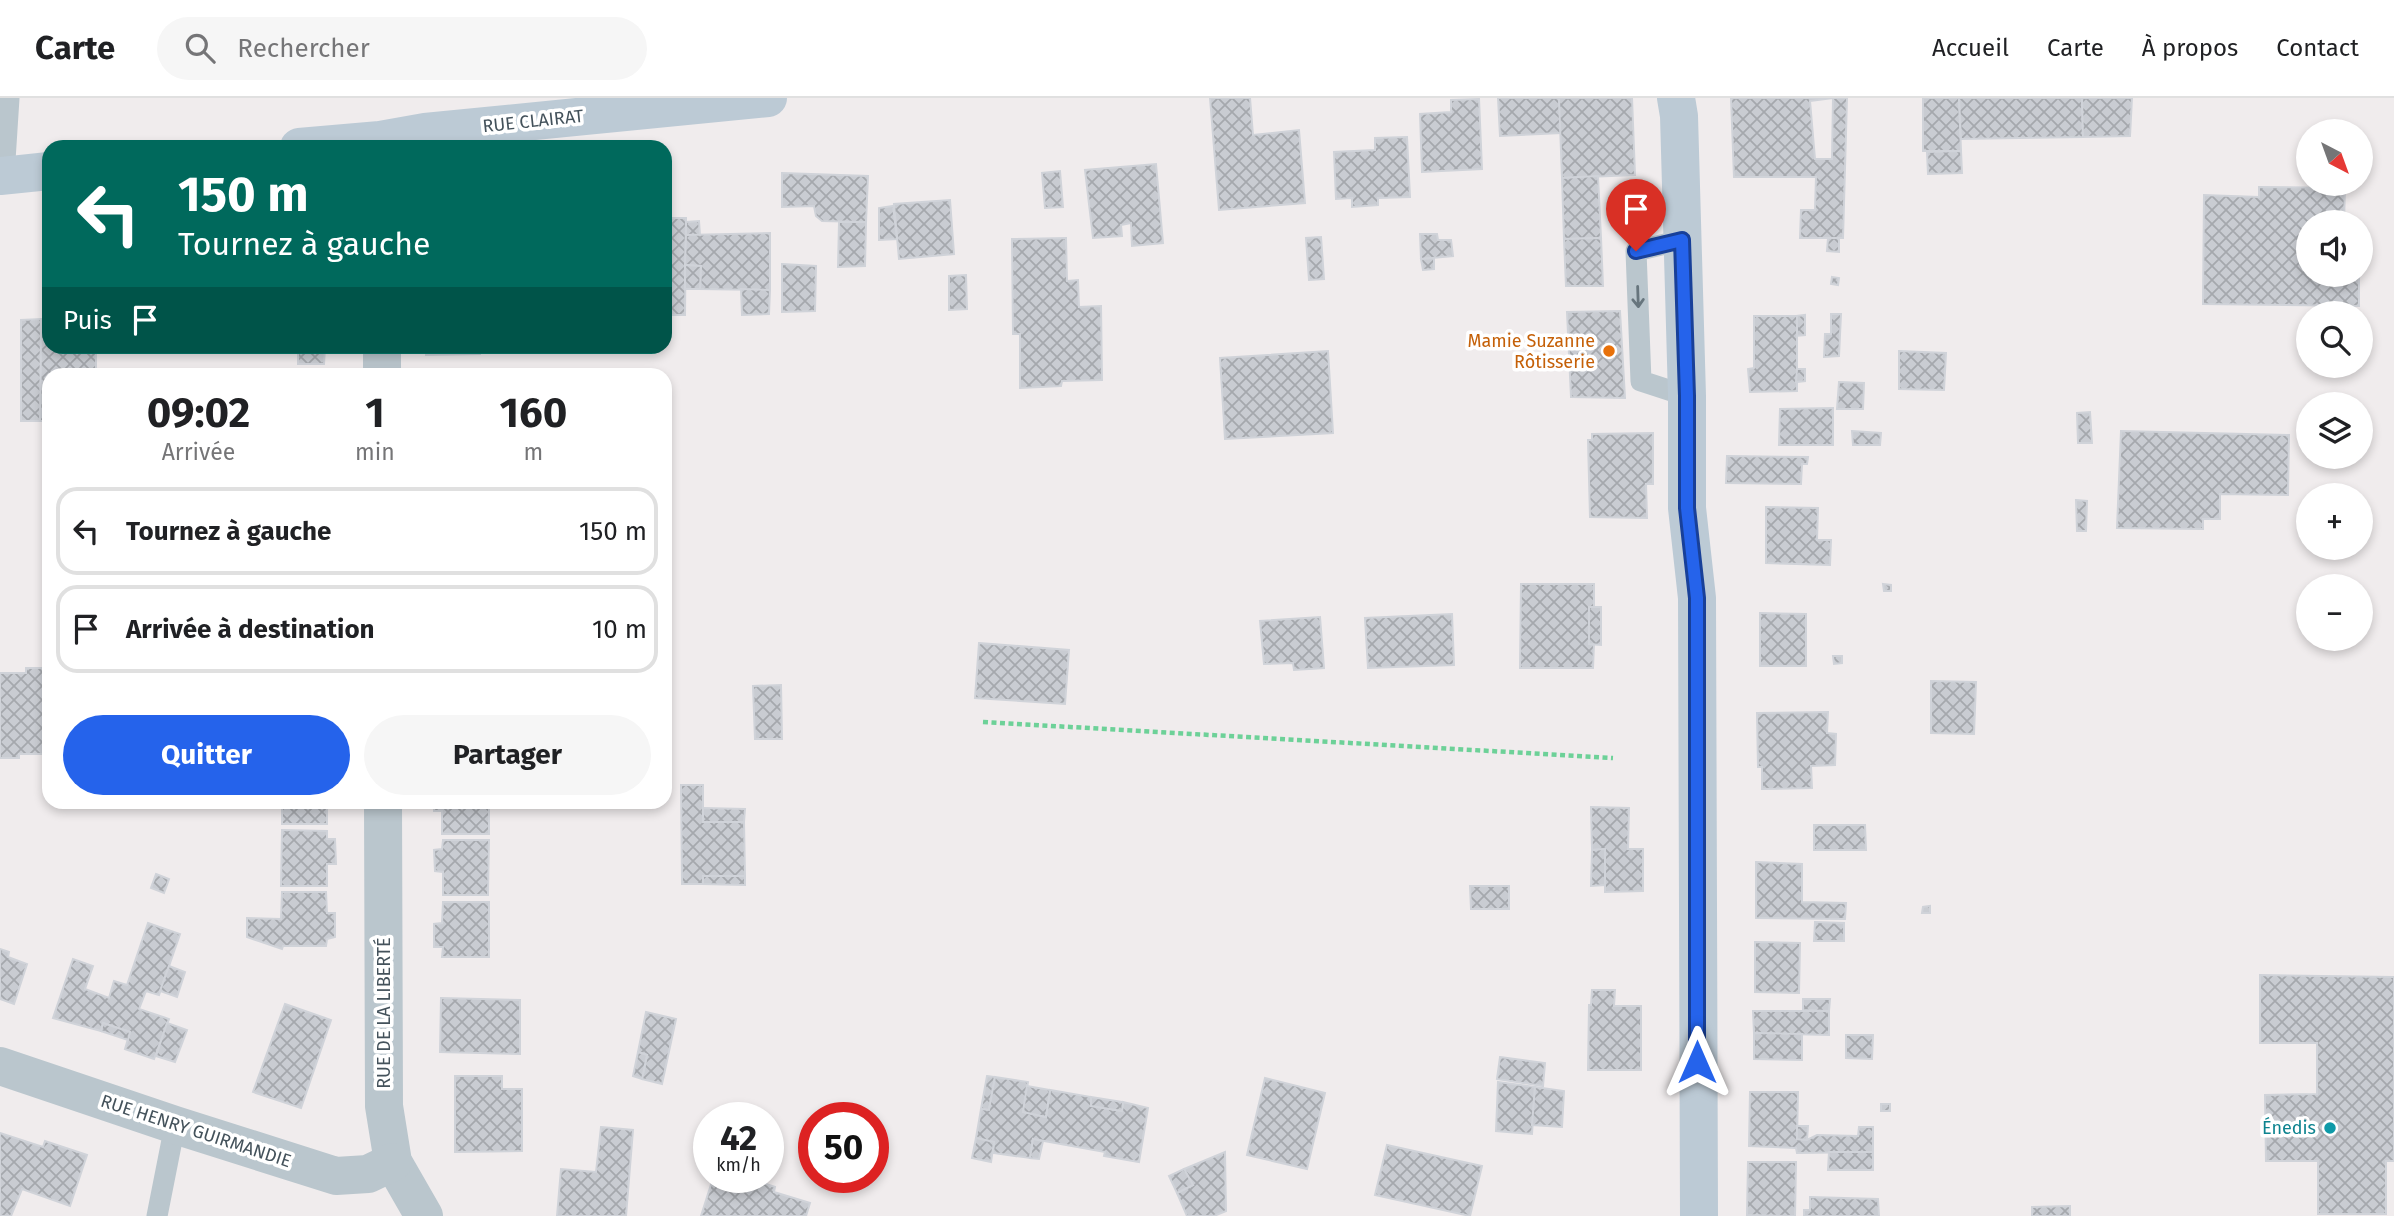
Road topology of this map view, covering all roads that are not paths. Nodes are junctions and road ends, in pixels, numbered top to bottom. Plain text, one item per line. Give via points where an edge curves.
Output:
1 (9, 98) edge
2 (768, 98) edge
3 (1680, 104) edge
4 (395, 140) edge
5 (42, 172) edge
6 (2, 176) edge
7 (383, 809) edge
8 (1697, 1011) junction
9 (0, 1066) edge
10 (175, 1125) junction
11 (393, 1162) junction
12 (157, 1216) edge
13 (424, 1216) edge
14 (1673, 1216) edge
15 (1699, 1216) edge

1 - 6 lane
2 - 4 main road, RUE CLAIRAT via 425,132
3 - 8 main road via 1687,508 1697,598
5 - 6 main road
7 - 11 street, RUE DE LA LIBERTÉ via 384,1106
8 - 14 main road
8 - 15 main road
9 - 10 street, RUE HENRY GUIRMANDIE
10 - 11 street, RUE HENRY GUIRMANDIE via 336,1176 368,1174
10 - 12 lane
11 - 13 street, RUE DE LA LIBERTÉ

